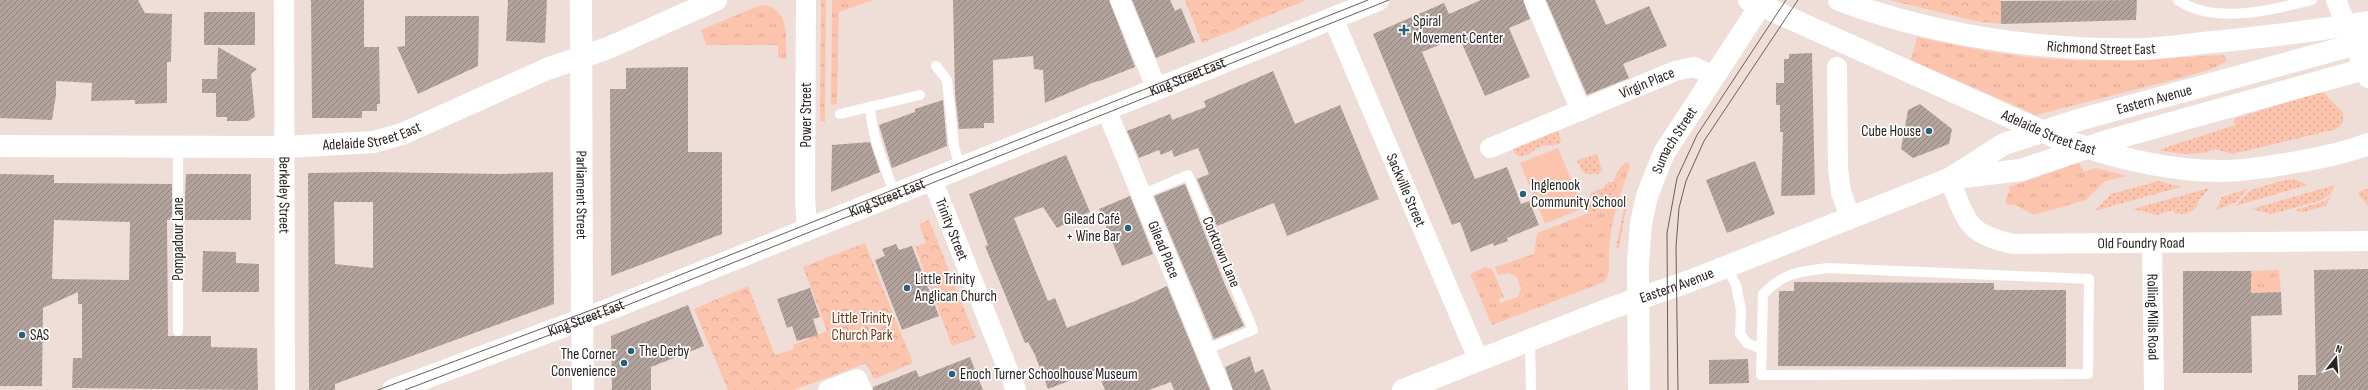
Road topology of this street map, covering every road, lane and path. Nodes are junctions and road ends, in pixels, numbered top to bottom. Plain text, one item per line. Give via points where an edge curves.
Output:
1 (284, 0) edge
2 (581, 0) edge
3 (716, 0) edge
4 (806, 0) edge
5 (1120, 0) edge
6 (1378, 0) edge
7 (1534, 0) edge
8 (1749, 0) edge
9 (1764, 0) edge
10 (1839, 0) edge
11 (2178, 0) edge
12 (2312, 0) edge
13 (2336, 0) edge
14 (1333, 18) junction
15 (2368, 22) edge
16 (2368, 41) edge
17 (581, 58) junction
18 (936, 66) dead end
19 (1837, 67) dead end
20 (2368, 68) edge
21 (1714, 76) junction
22 (2368, 78) edge
23 (1156, 89) junction
24 (920, 95) dead end
25 (870, 107) junction
26 (1106, 109) junction
27 (1581, 111) junction
28 (840, 114) dead end
29 (2368, 144) edge
30 (0, 146) edge
31 (178, 146) junction
32 (285, 147) junction
33 (1490, 148) dead end
34 (960, 168) junction
35 (932, 179) junction
36 (1949, 179) junction
37 (895, 194) junction
38 (1141, 195) junction
39 (1850, 217) junction
40 (807, 229) junction
41 (2368, 241) edge
42 (2152, 244) junction
43 (1726, 266) junction
44 (1638, 300) junction
45 (582, 319) junction
46 (178, 331) dead end
47 (1530, 340) junction
48 (1207, 349) junction
49 (1761, 349) junction
50 (1479, 361) junction
51 (859, 384) edge
52 (285, 390) edge
53 (393, 390) edge
54 (582, 390) edge
55 (828, 390) edge
56 (1016, 390) edge
57 (1222, 390) edge
58 (1403, 390) edge
59 (1531, 390) edge
60 (1639, 390) edge
61 (2154, 390) edge

1 - 32 street, Berkeley Street
2 - 17 main road, Parliament Street
3 - 17 main road, Adelaide Street East
4 - 40 street, Power Street
5 - 23 street
6 - 14 main road, King Street East
7 - 27 street
8 - 29 main road, Adelaide Street East via 2057,138 2108,155 2150,165 2222,171 2259,168 2311,159
9 - 21 main road, Sumach Street
10 - 15 main road, Richmond Street East via 1928,26 1975,36 2052,46 2146,49
11 - 12 lane via 2194,10 2209,14 2278,9
13 - 22 street
14 - 23 main road, King Street East
14 - 50 street, Sackville Street
16 - 36 main road, Eastern Avenue via 2082,119 2004,144
17 - 32 main road, Adelaide Street East via 547,69 402,134 374,142
17 - 45 main road, Parliament Street
18 - 34 lane via 947,80 954,146
19 - 39 street via 1838,168 1841,192
20 - 36 main road, Eastern Avenue via 2110,140 2021,170
21 - 27 street, Virgin Place via 1694,67 1675,71
21 - 44 main road, Sumach Street via 1664,153 1646,196 1638,255
23 - 26 main road, King Street East
24 - 25 lane
25 - 28 lane
25 - 37 lane via 876,146
26 - 34 main road, King Street East
26 - 38 street, Gilead Place
27 - 33 street, Virgin Place
30 - 31 main road, Adelaide Street East
31 - 32 main road, Adelaide Street East
31 - 46 lane, Pompadour Lane
32 - 52 street, Berkeley Street
34 - 35 main road, King Street East
35 - 37 main road, King Street East
35 - 56 street, Trinity Street
36 - 39 main road, Eastern Avenue
36 - 42 street, Old Foundry Road via 1972,228 1995,240 2013,244
37 - 40 main road, King Street East
38 - 48 street, Gilead Place
38 - 48 lane, Corktown Lane via 1188,175 1254,330
39 - 43 main road, Eastern Avenue
40 - 45 main road, King Street East
41 - 42 street, Old Foundry Road
42 - 61 street, Rolling Mills Road
43 - 44 main road, Eastern Avenue
43 - 49 lane via 1736,285 1741,310 1740,334 1747,343
44 - 47 main road, Eastern Avenue
44 - 60 main road, Sumach Street
45 - 53 main road, King Street East
45 - 54 main road, Parliament Street
47 - 50 main road, Eastern Avenue
47 - 59 lane
48 - 57 street, Gilead Place
49 - 49 lane via 1761,375 2088,374 2089,279 1827,268 1791,273 1776,281 1763,294
50 - 58 main road, Eastern Avenue
51 - 55 street

